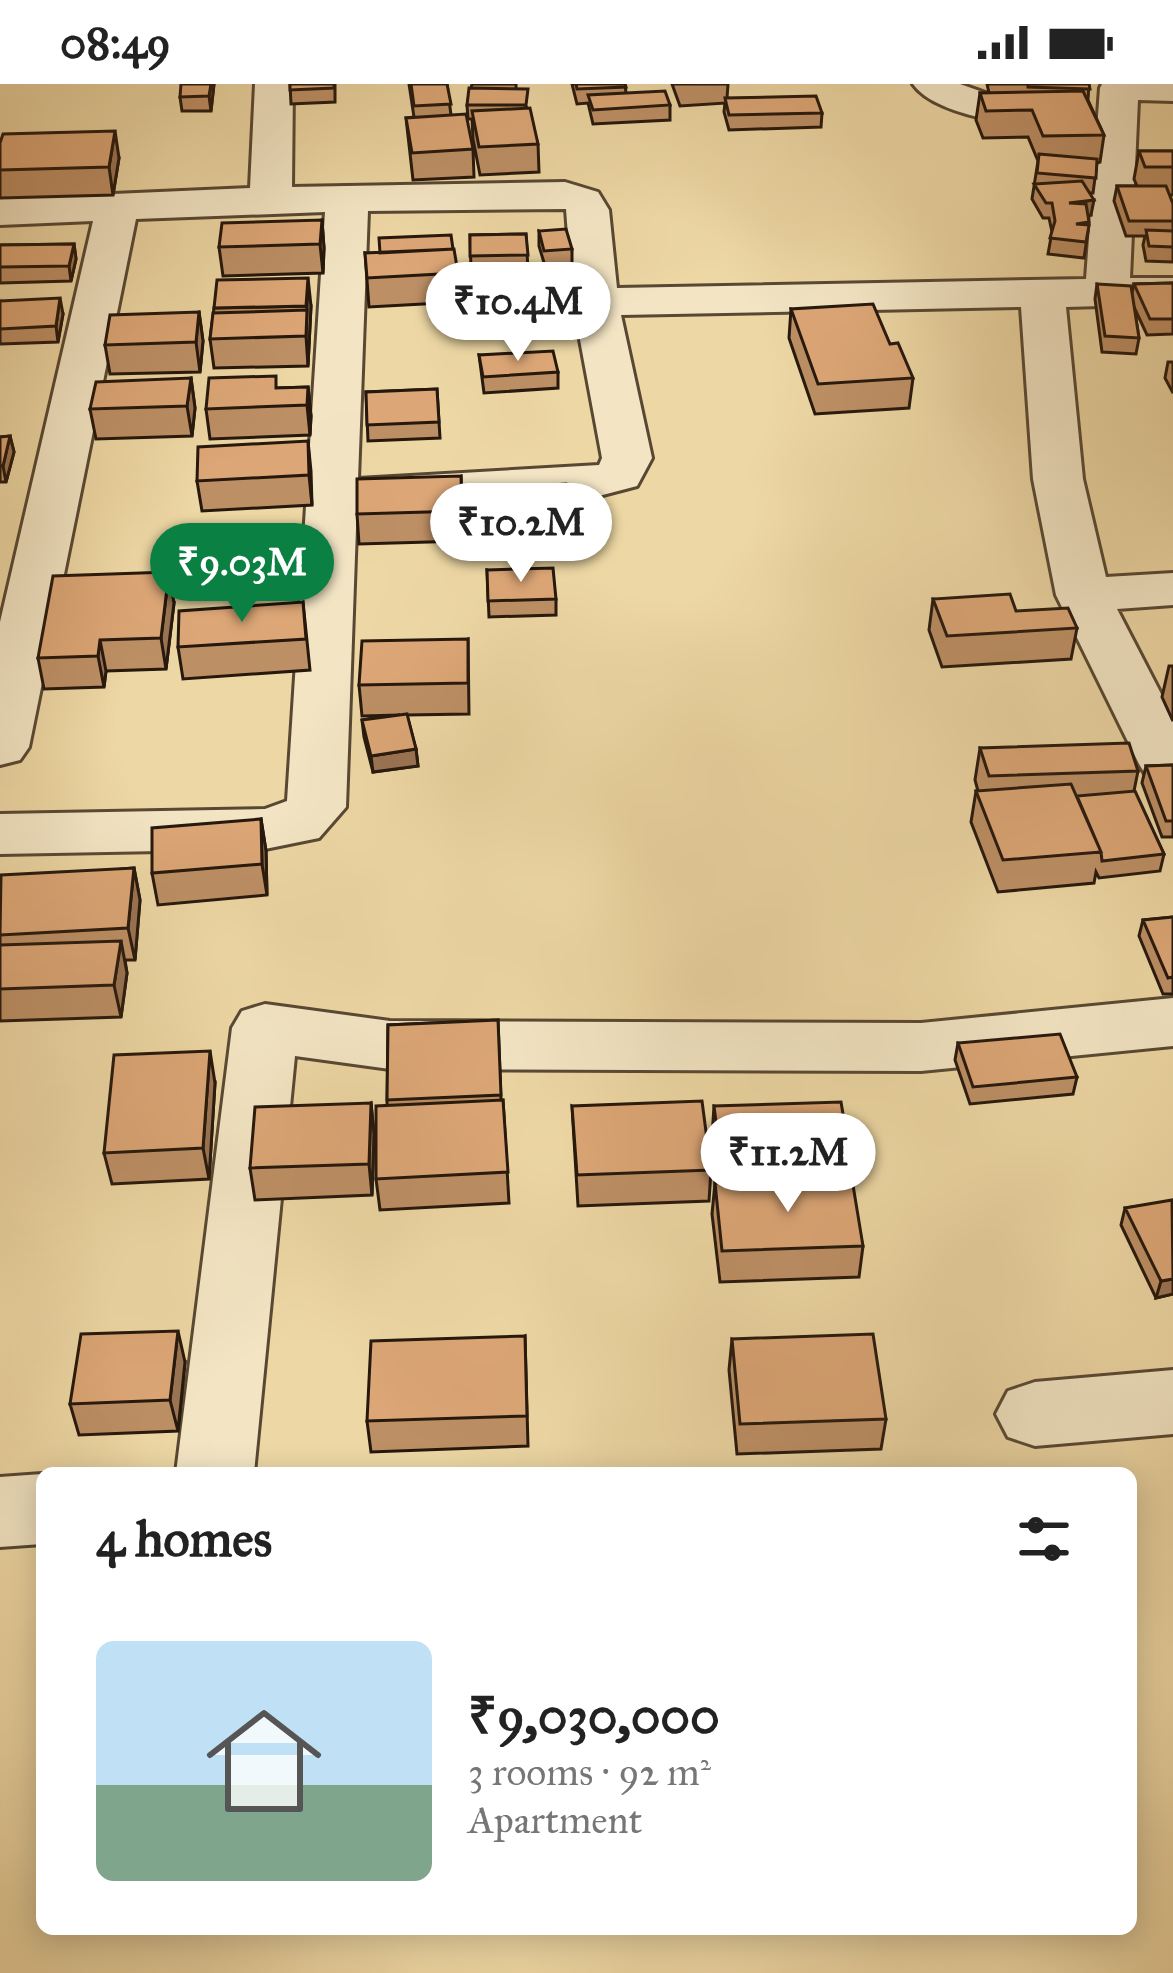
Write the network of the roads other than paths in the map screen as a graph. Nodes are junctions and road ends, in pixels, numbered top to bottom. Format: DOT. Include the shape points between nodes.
graph roads {
  1 [pos="274,84"];
  2 [pos="932,84"];
  3 [pos="1173,89"];
  4 [pos="1117,115"];
  5 [pos="271,200"];
  6 [pos="346,200"];
  7 [pos="117,207"];
  8 [pos="0,212"];
  9 [pos="1173,291"];
  10 [pos="1107,293"];
  11 [pos="1042,294"];
  12 [pos="596,302"];
  13 [pos="334,492"];
  14 [pos="1173,589"];
  15 [pos="1083,595"];
  16 [pos="0,747"];
  17 [pos="1171,764"];
  18 [pos="1103,768"];
  19 [pos="0,834"];
  20 [pos="1173,1022"];
  21 [pos="1173,1402"];
  22 [pos="1035,1414"];
  23 [pos="216,1467"];
  24 [pos="36,1509"];
  25 [pos="0,1512"];
  1 -- 5 [label="street"];
  2 -- 4 [label="street" via="1015,112"];
  3 -- 4 [label="street" via="1121,86"];
  4 -- 10 [label="street"];
  5 -- 6 [label="street"];
  5 -- 7 [label="street"];
  6 -- 12 [label="street" via="583,201"];
  6 -- 13 [label="street"];
  7 -- 8 [label="street"];
  7 -- 16 [label="street"];
  9 -- 10 [label="street"];
  10 -- 11 [label="street"];
  11 -- 12 [label="street"];
  11 -- 15 [label="street" via="1058,479"];
  12 -- 13 [label="street" via="627,458 619,475"];
  13 -- 19 [label="street" via="316,807 298,824 265,830"];
  14 -- 15 [label="street"];
  15 -- 17 [label="street"];
  17 -- 18 [label="street"];
  20 -- 23 [label="street" via="921,1047 390,1045 266,1028"];
  21 -- 22 [label="street"];
  24 -- 25 [label="street"];
}
